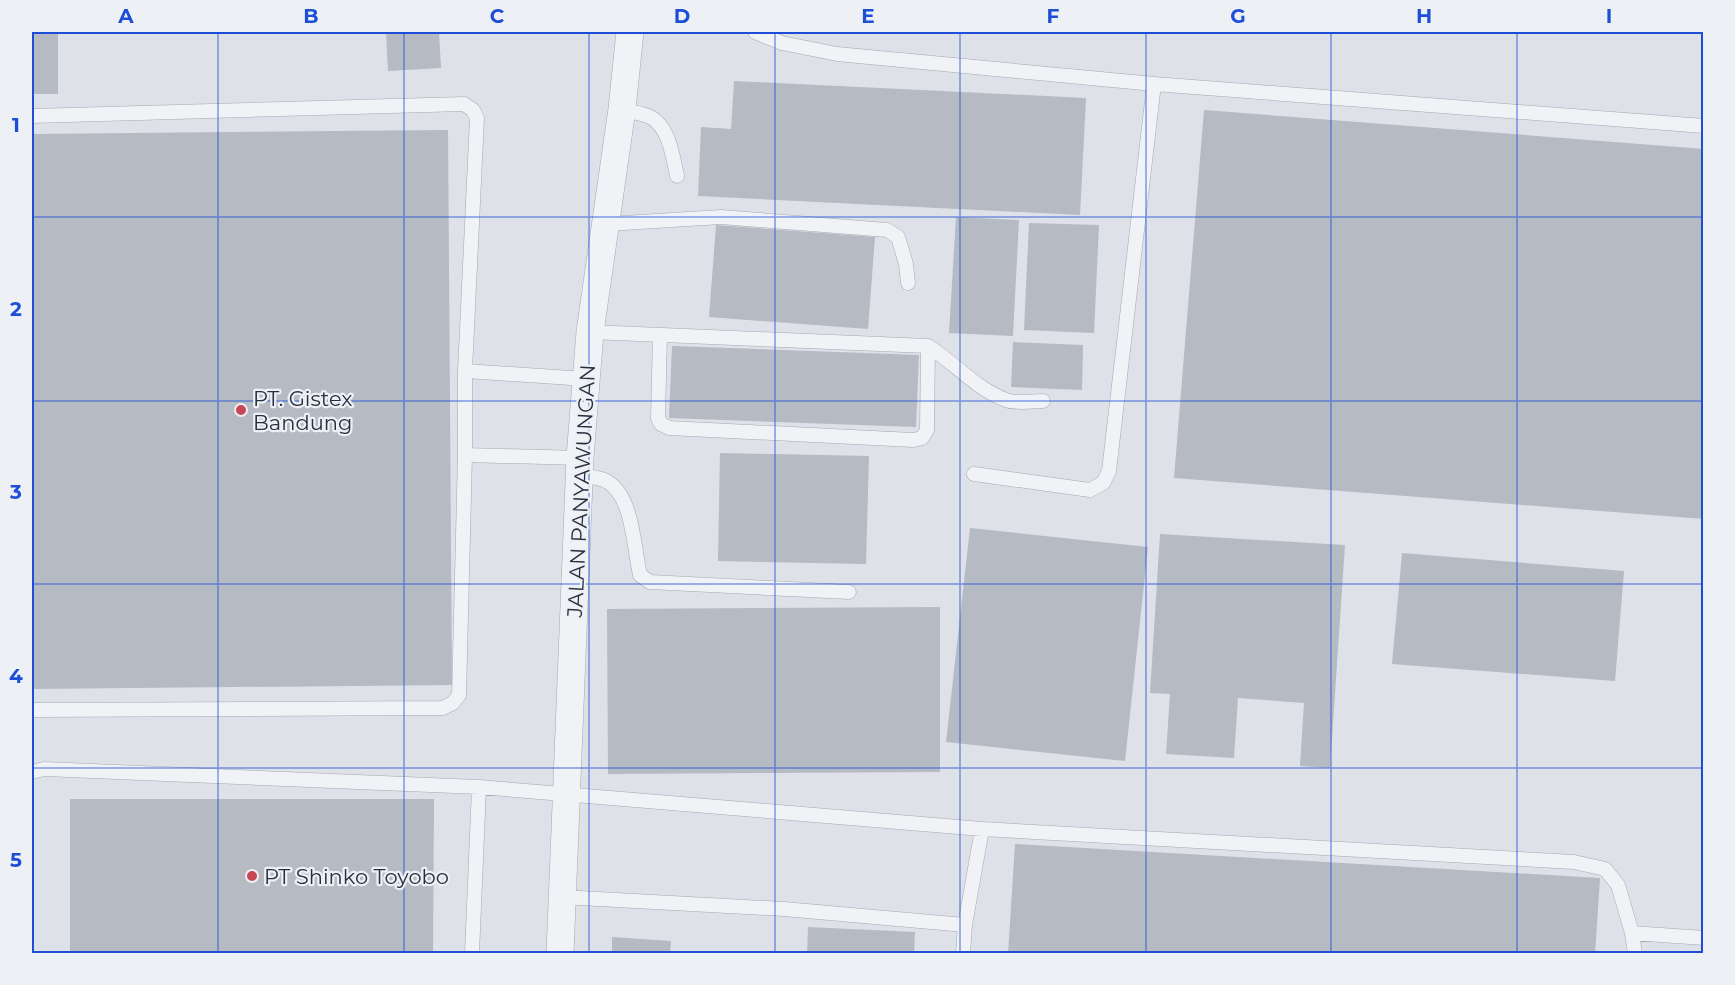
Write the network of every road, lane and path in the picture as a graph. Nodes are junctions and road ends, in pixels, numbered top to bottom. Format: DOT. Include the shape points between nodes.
graph roads {
  1 [pos="630,32"];
  2 [pos="755,32"];
  3 [pos="1154,84"];
  4 [pos="622,109"];
  5 [pos="32,116"];
  6 [pos="1704,126"];
  7 [pos="677,176"];
  8 [pos="606,224"];
  9 [pos="908,283"];
  10 [pos="590,332"];
  11 [pos="660,335"];
  12 [pos="928,346"];
  13 [pos="465,370"];
  14 [pos="586,379"];
  15 [pos="1043,401"];
  16 [pos="465,455"];
  17 [pos="580,467"];
  18 [pos="974,474"];
  19 [pos="849,592"];
  20 [pos="32,710"];
  21 [pos="32,772"];
  22 [pos="479,787"];
  23 [pos="567,796"];
  24 [pos="982,829"];
  25 [pos="561,897"];
  26 [pos="965,925"];
  27 [pos="1632,933"];
  28 [pos="1704,938"];
  29 [pos="472,954"];
  30 [pos="560,954"];
  31 [pos="963,954"];
  32 [pos="1635,954"];
  1 -- 4 [label="street, JALAN PANYAWUNGAN"];
  2 -- 3 [label="lane" via="782,43 837,54"];
  3 -- 6 [label="lane"];
  3 -- 18 [label="lane" via="1109,471 1103,483 1090,490"];
  4 -- 7 [label="lane" via="651,117 662,130"];
  4 -- 8 [label="street, JALAN PANYAWUNGAN"];
  5 -- 13 [label="lane" via="464,104 477,118"];
  8 -- 9 [label="lane" via="721,217 887,230 898,237"];
  8 -- 10 [label="street, JALAN PANYAWUNGAN"];
  10 -- 11 [label="lane"];
  10 -- 14 [label="street, JALAN PANYAWUNGAN"];
  11 -- 12 [label="lane"];
  11 -- 12 [label="lane" via="658,418 669,428 913,440 922,438 927,430"];
  12 -- 15 [label="lane" via="946,357 963,375 1007,401"];
  13 -- 14 [label="lane"];
  13 -- 16 [label="lane"];
  14 -- 17 [label="street, JALAN PANYAWUNGAN"];
  16 -- 17 [label="lane"];
  16 -- 20 [label="lane" via="459,695 453,703 443,708"];
  17 -- 19 [label="lane" via="620,492 640,575 650,582"];
  17 -- 23 [label="street, JALAN PANYAWUNGAN"];
  21 -- 22 [label="lane" via="44,769"];
  22 -- 23 [label="lane"];
  22 -- 29 [label="lane"];
  23 -- 24 [label="lane"];
  23 -- 25 [label="street, JALAN PANYAWUNGAN"];
  24 -- 26 [label="lane"];
  24 -- 27 [label="lane" via="1574,862 1605,869 1618,885"];
  25 -- 26 [label="lane" via="784,909"];
  25 -- 30 [label="street, JALAN PANYAWUNGAN"];
  26 -- 31 [label="lane"];
  27 -- 28 [label="lane"];
  27 -- 32 [label="lane"];
}
